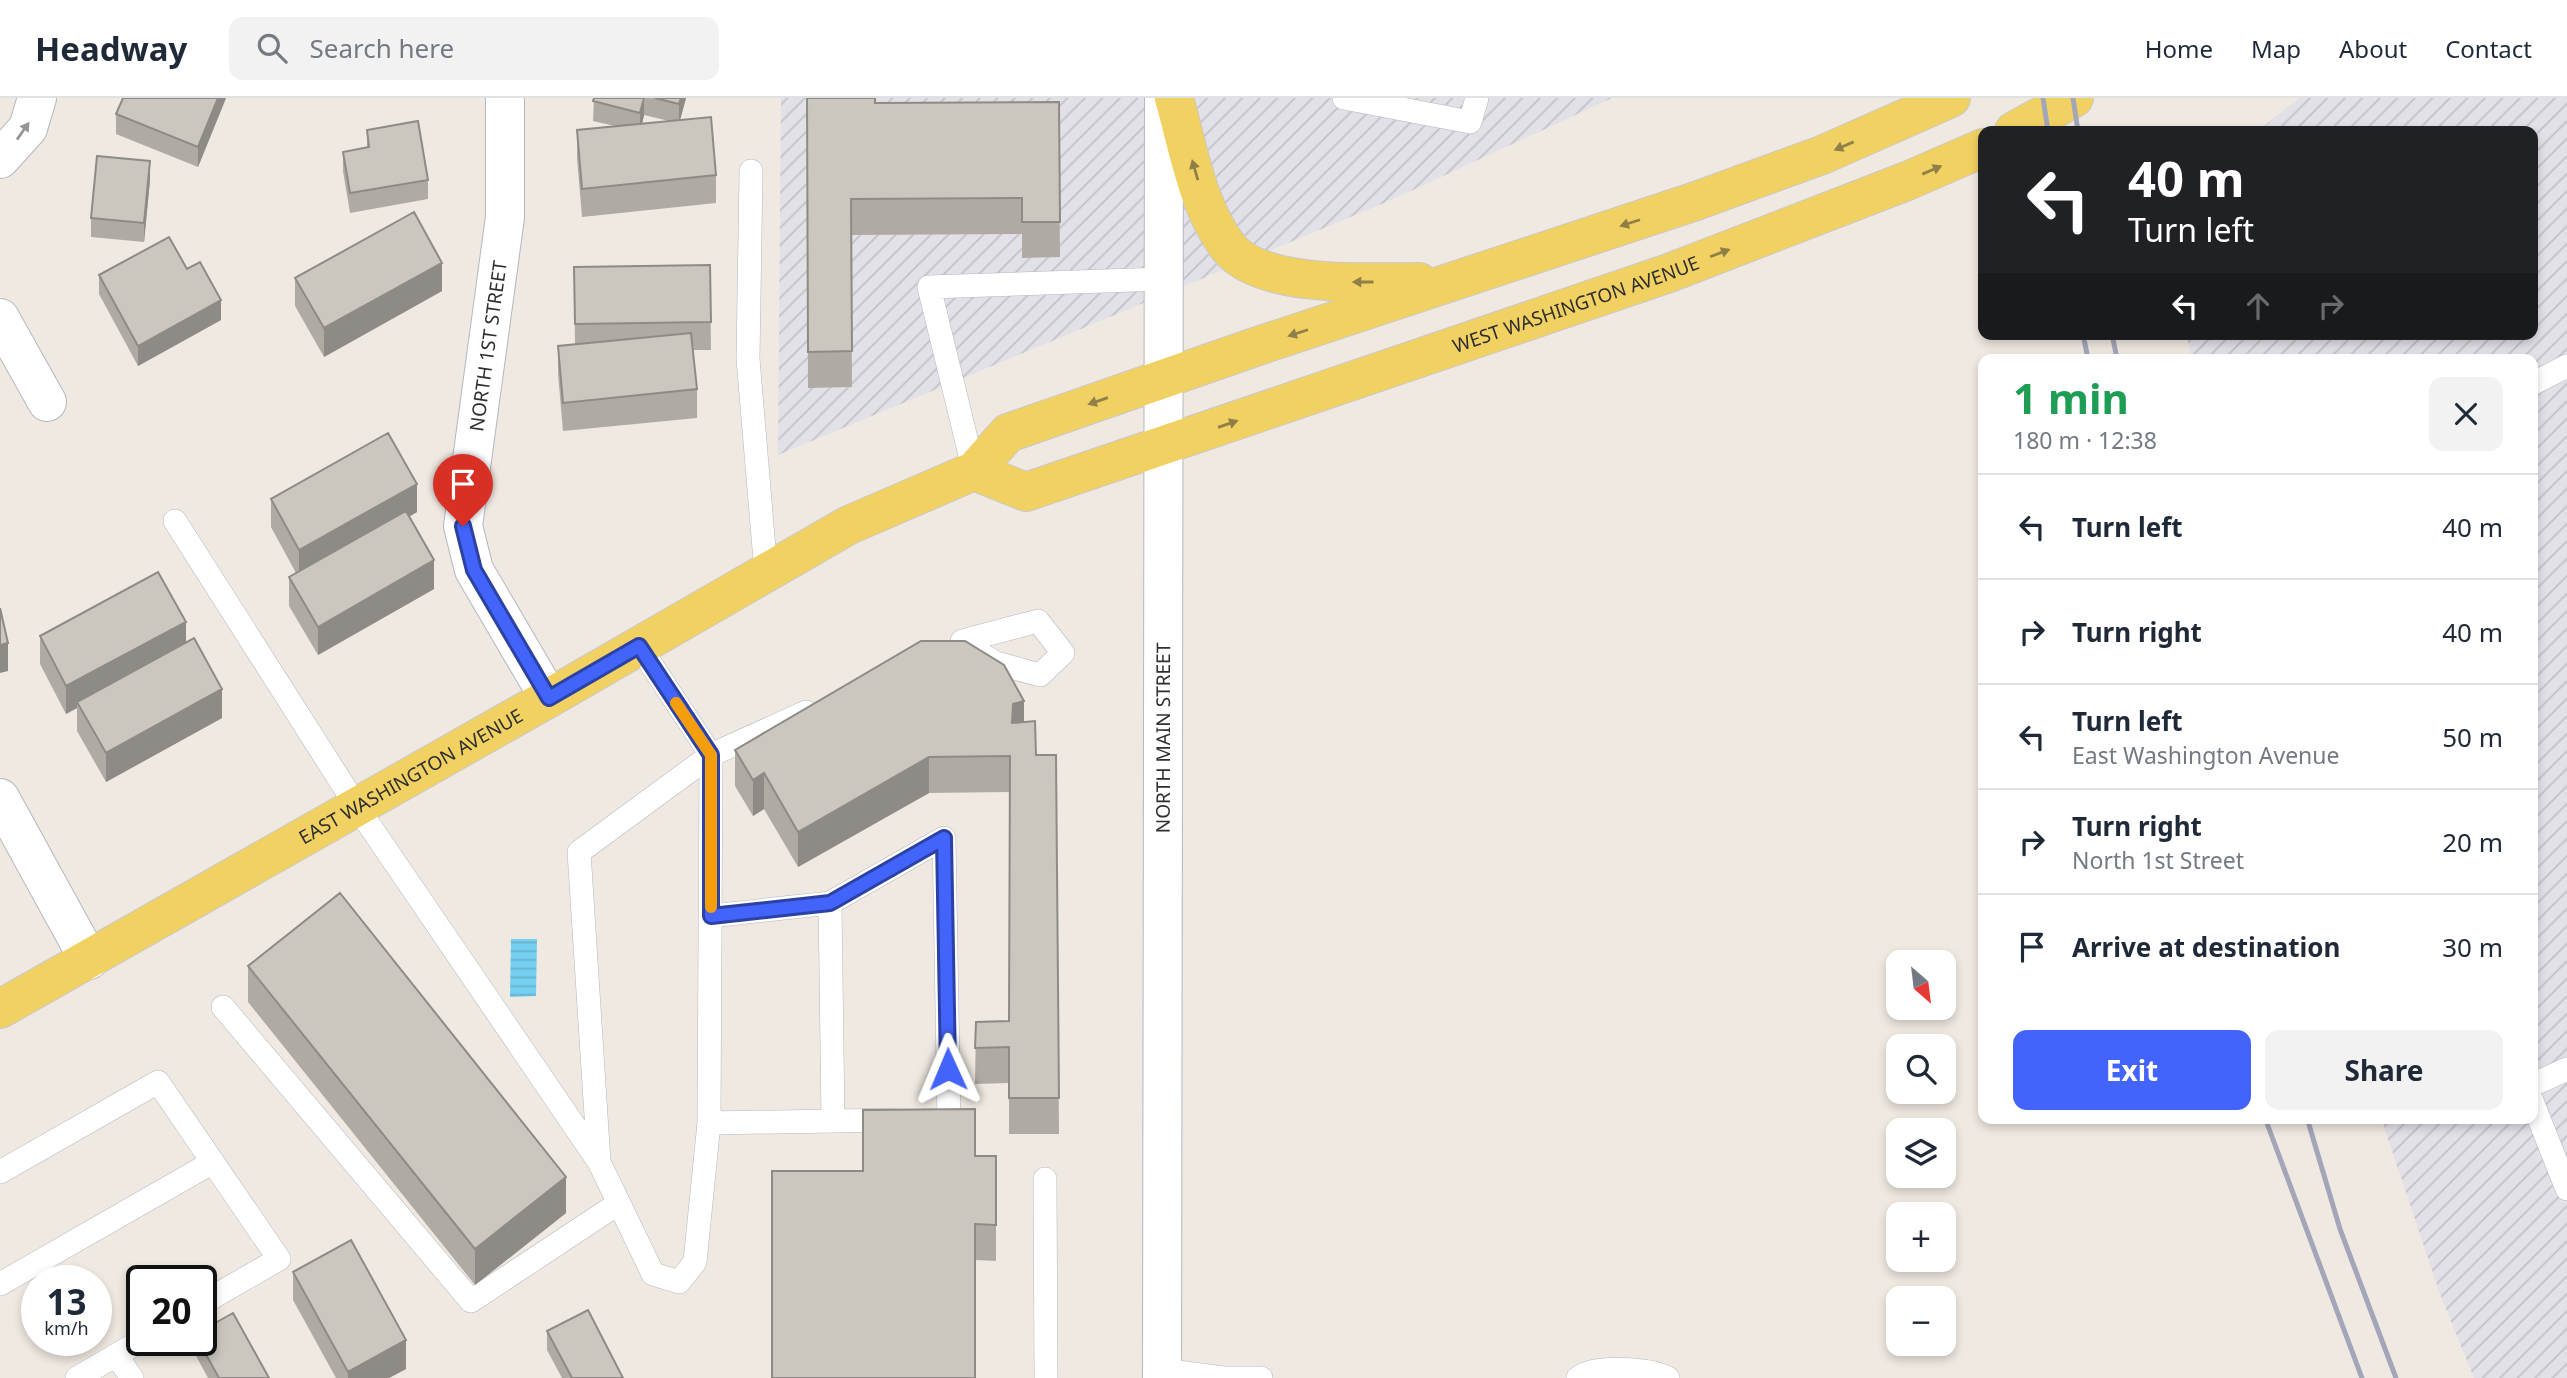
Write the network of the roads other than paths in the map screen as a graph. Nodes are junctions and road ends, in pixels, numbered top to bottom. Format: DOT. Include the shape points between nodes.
graph roads {
  1 [pos="37,98"];
  2 [pos="505,98"];
  3 [pos="1164,98"];
  4 [pos="1174,98"];
  5 [pos="1345,98"];
  6 [pos="1477,98"];
  7 [pos="1951,98"];
  8 [pos="2074,98"];
  9 [pos="2023,126"];
  10 [pos="1978,150"];
  11 [pos="0,159"];
  12 [pos="751,171"];
  13 [pos="1163,279"];
  14 [pos="1456,281"];
  15 [pos="0,318"];
  16 [pos="2567,366"];
  17 [pos="1163,379"];
  18 [pos="2538,381"];
  19 [pos="47,402"];
  20 [pos="1163,446"];
  21 [pos="974,471"];
  22 [pos="175,521"];
  23 [pos="766,572"];
  24 [pos="962,641"];
  25 [pos="639,646"];
  26 [pos="937,653"];
  27 [pos="549,698"];
  28 [pos="824,704"];
  29 [pos="711,755"];
  30 [pos="0,798"];
  31 [pos="357,807"];
  32 [pos="830,903"];
  33 [pos="711,916"];
  34 [pos="89,960"];
  35 [pos="223,1007"];
  36 [pos="0,1009"];
  37 [pos="2567,1069"];
  38 [pos="2538,1082"];
  39 [pos="2538,1116"];
  40 [pos="833,1119"];
  41 [pos="709,1123"];
  42 [pos="213,1162"];
  43 [pos="599,1162"];
  44 [pos="0,1172"];
  45 [pos="1045,1179"];
  46 [pos="2567,1189"];
  47 [pos="619,1203"];
  48 [pos="0,1284"];
  49 [pos="217,1295"];
  50 [pos="126,1349"];
  51 [pos="116,1355"];
  52 [pos="1162,1374"];
  53 [pos="77,1378"];
  54 [pos="132,1378"];
  55 [pos="1046,1378"];
  56 [pos="1261,1378"];
  57 [pos="1578,1378"];
  58 [pos="1668,1378"];
  11 -- 1 [label="main road, one-way" via="28,128"];
  2 -- 27 [label="main road, NORTH 1ST STREET" via="505,217 463,526 474,570"];
  3 -- 13 [label="main road, NORTH MAIN STREET"];
  14 -- 4 [label="main road, one-way" via="1340,282 1284,276 1242,260 1213,222"];
  5 -- 6 [label="lane" via="1470,122"];
  7 -- 14 [label="main road, one-way" via="1797,164"];
  8 -- 9 [label="main road"];
  20 -- 10 [label="main road, WEST WASHINGTON AVENUE, one-way" via="1669,273"];
  12 -- 23 [label="lane" via="748,359"];
  13 -- 17 [label="main road, NORTH MAIN STREET"];
  13 -- 21 [label="lane" via="929,287"];
  14 -- 17 [label="main road, one-way"];
  15 -- 19 [label="main road"];
  16 -- 18 [label="lane"];
  17 -- 20 [label="main road, NORTH MAIN STREET"];
  17 -- 21 [label="main road, EAST WASHINGTON AVENUE, one-way" via="1008,433"];
  20 -- 21 [label="main road" via="1026,492"];
  20 -- 52 [label="main road, NORTH MAIN STREET"];
  21 -- 23 [label="main road, EAST WASHINGTON AVENUE" via="849,525"];
  22 -- 31 [label="lane"];
  23 -- 25 [label="main road, EAST WASHINGTON AVENUE"];
  24 -- 26 [label="lane"];
  25 -- 27 [label="main road, EAST WASHINGTON AVENUE"];
  25 -- 29 [label="lane"];
  27 -- 31 [label="main road, EAST WASHINGTON AVENUE"];
  28 -- 29 [label="lane"];
  29 -- 33 [label="lane"];
  29 -- 43 [label="lane" via="579,852"];
  30 -- 34 [label="main road"];
  31 -- 34 [label="main road, EAST WASHINGTON AVENUE"];
  31 -- 43 [label="lane"];
  32 -- 33 [label="lane"];
  32 -- 40 [label="lane"];
  32 -- 40 [label="lane" via="944,838 949,1120"];
  33 -- 41 [label="lane"];
  34 -- 36 [label="main road, EAST WASHINGTON AVENUE"];
  35 -- 47 [label="lane" via="471,1301"];
  37 -- 38 [label="lane"];
  39 -- 46 [label="lane"];
  40 -- 41 [label="lane"];
  41 -- 47 [label="lane" via="695,1262 679,1282 653,1274"];
  42 -- 44 [label="lane" via="158,1082"];
  42 -- 48 [label="lane"];
  42 -- 49 [label="lane" via="279,1259"];
  43 -- 47 [label="lane"];
  45 -- 55 [label="lane"];
  50 -- 51 [label="lane"];
  51 -- 53 [label="lane"];
  51 -- 54 [label="lane"];
  52 -- 56 [label="lane"];
  57 -- 58 [label="lane" via="1616,1369"];
}
